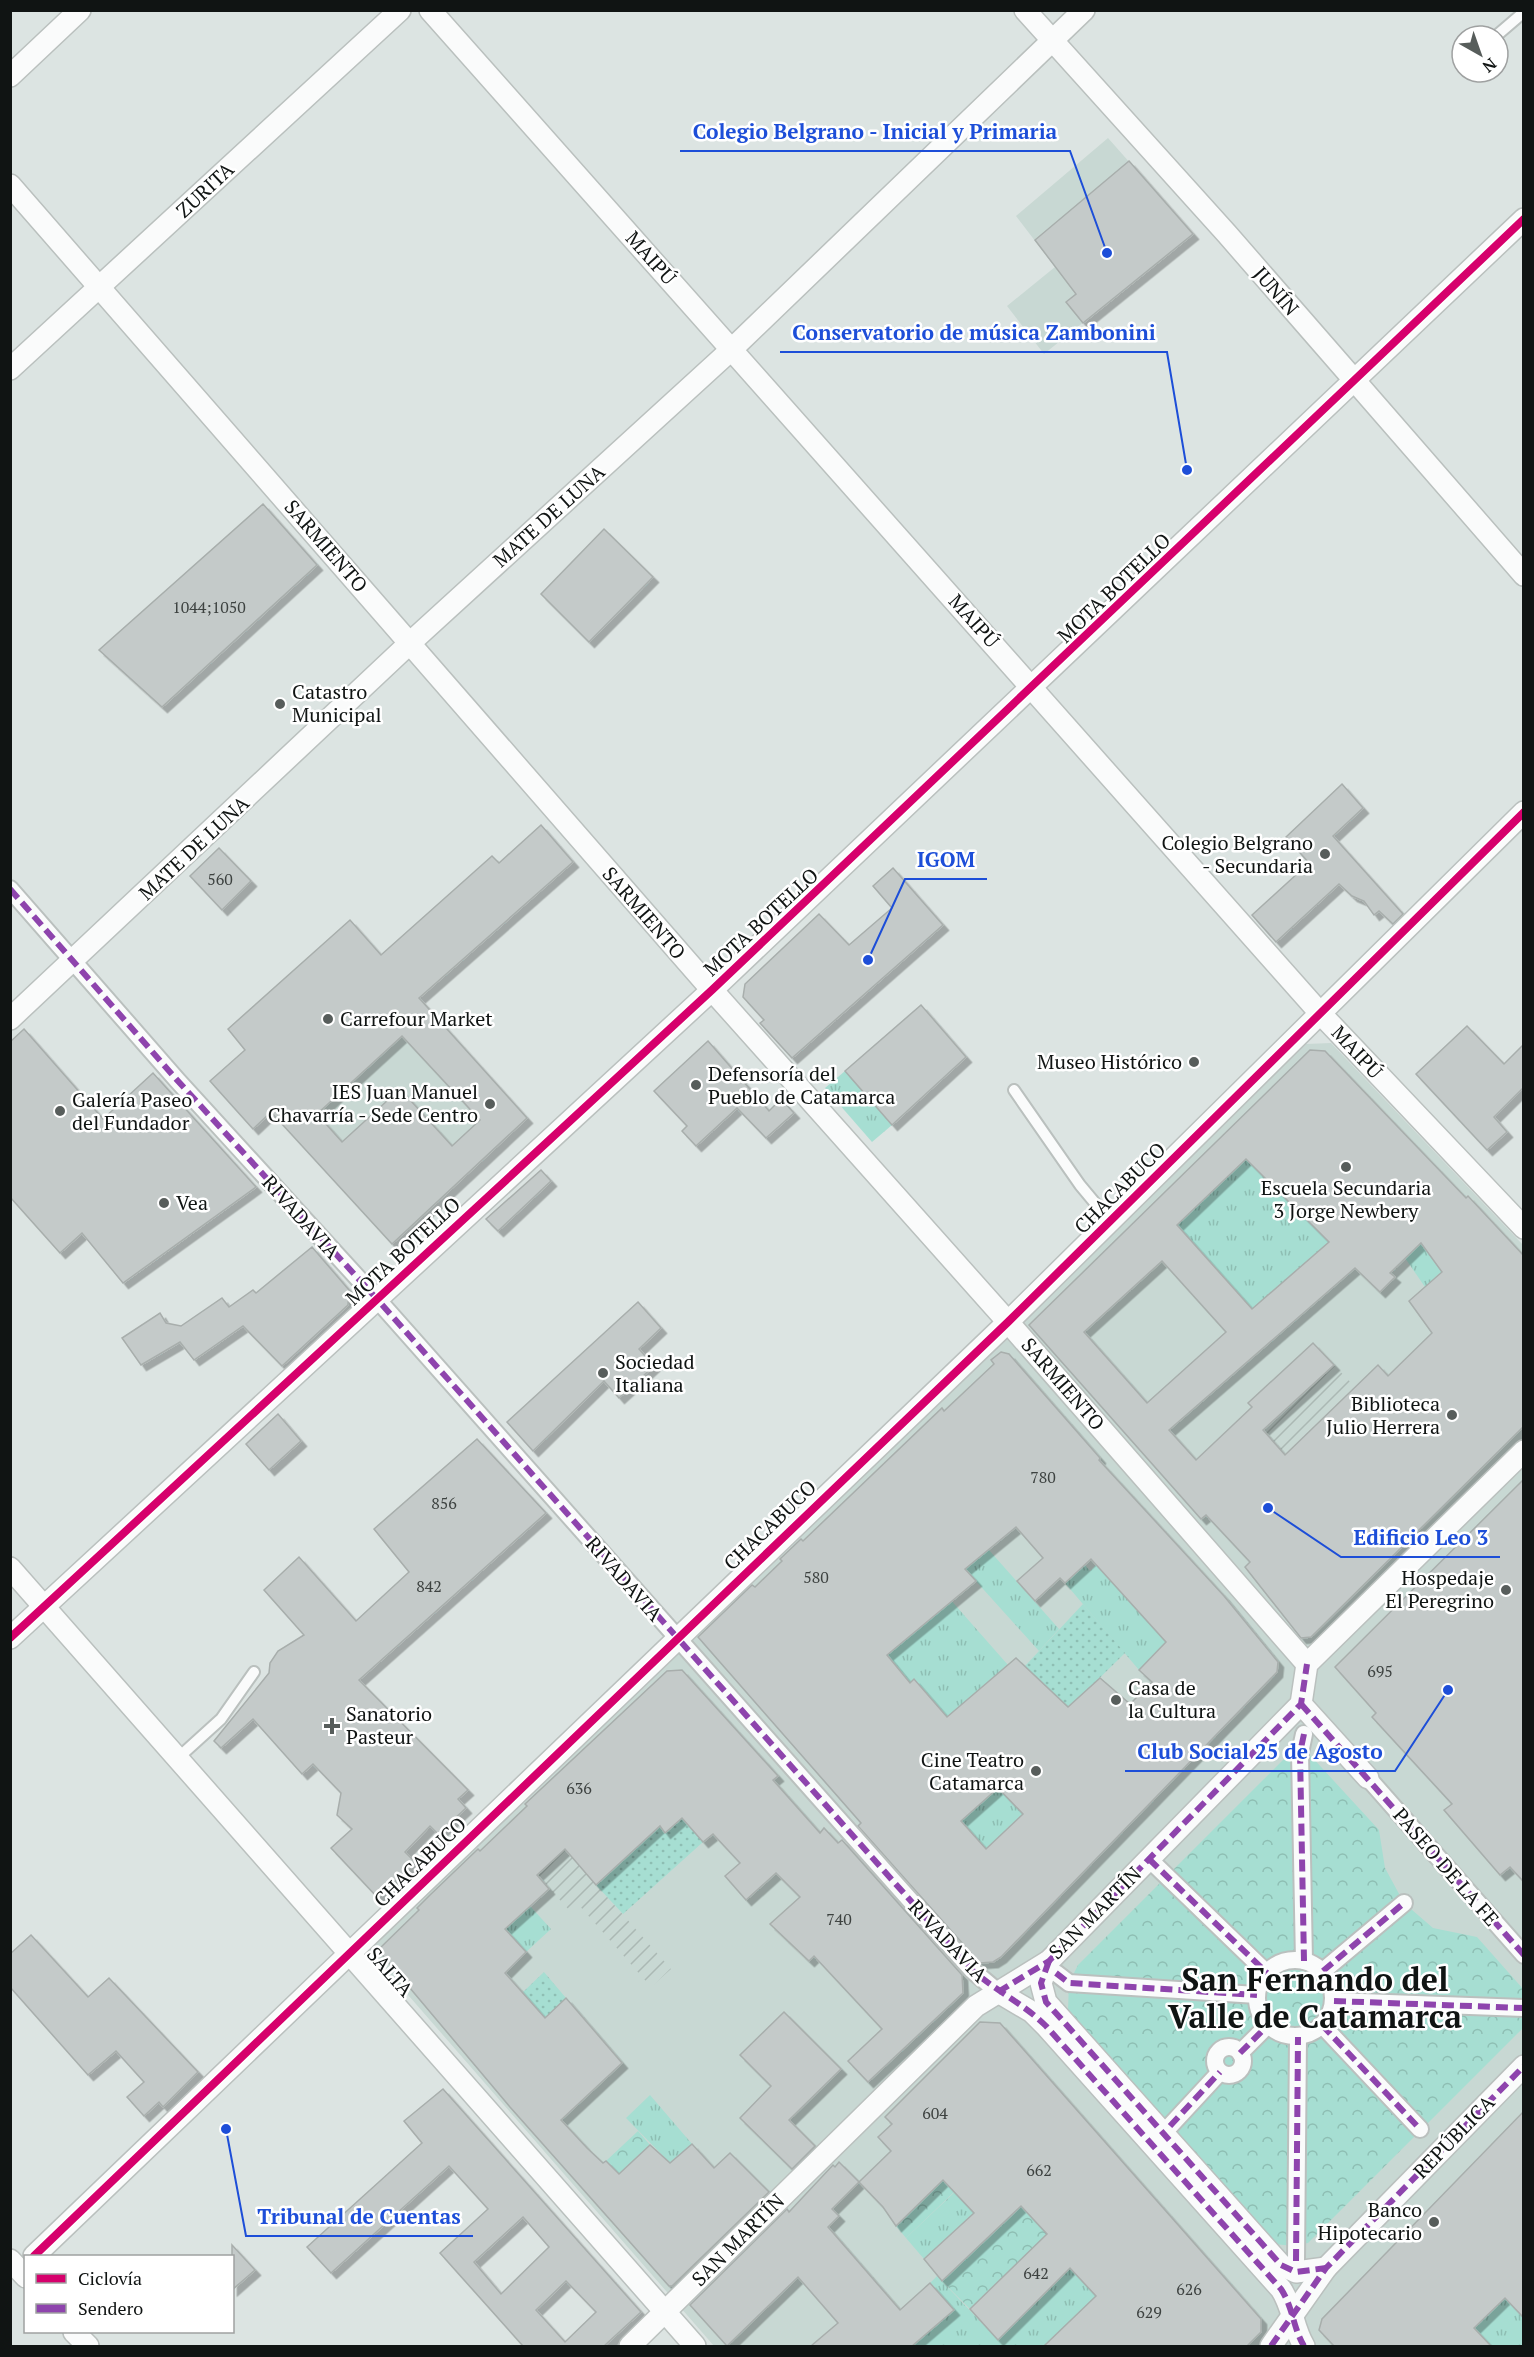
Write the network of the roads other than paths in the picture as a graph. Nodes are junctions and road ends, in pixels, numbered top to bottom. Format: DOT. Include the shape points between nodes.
graph roads {
  1 [pos="80,10"];
  2 [pos="400,10"];
  3 [pos="430,10"];
  4 [pos="1025,10"];
  5 [pos="1084,10"];
  6 [pos="1524,12"];
  7 [pos="1510,24"];
  8 [pos="1052,42"];
  9 [pos="10,76"];
  10 [pos="10,185"];
  11 [pos="1524,219"];
  12 [pos="99,289"];
  13 [pos="732,349"];
  14 [pos="10,369"];
  15 [pos="1354,382"];
  16 [pos="1524,575"];
  17 [pos="411,642"];
  18 [pos="1033,688"];
  19 [pos="1524,812"];
  20 [pos="10,889"];
  21 [pos="73,962"];
  22 [pos="712,990"];
  23 [pos="1320,1013"];
  24 [pos="10,1019"];
  25 [pos="1014,1090"];
  26 [pos="1110,1221"];
  27 [pos="1524,1228"];
  28 [pos="376,1298"];
  29 [pos="1008,1322"];
  30 [pos="1524,1451"];
  31 [pos="10,1568"];
  32 [pos="45,1606"];
  33 [pos="10,1638"];
  34 [pos="676,1638"];
  35 [pos="1306,1664"];
  36 [pos="254,1672"];
  37 [pos="1301,1704"];
  38 [pos="1304,1734"];
  39 [pos="178,1758"];
  40 [pos="1368,1778"];
  41 [pos="1149,1859"];
  42 [pos="1404,1903"];
  43 [pos="350,1952"];
  44 [pos="1524,1955"];
  45 [pos="1304,1961"];
  46 [pos="1052,1967"];
  47 [pos="1323,1971"];
  48 [pos="1267,1972"];
  49 [pos="998,1992"];
  50 [pos="1257,1995"];
  51 [pos="1334,2001"];
  52 [pos="1524,2008"];
  53 [pos="1268,2025"];
  54 [pos="1322,2025"];
  55 [pos="1298,2037"];
  56 [pos="1524,2066"];
  57 [pos="1170,2126"];
  58 [pos="1420,2129"];
  59 [pos="35,2255"];
  60 [pos="1296,2261"];
  61 [pos="1326,2268"];
  62 [pos="665,2313"];
  63 [pos="1294,2314"];
  64 [pos="76,2333"];
  65 [pos="88,2346"];
  66 [pos="630,2346"];
  67 [pos="695,2346"];
  68 [pos="1271,2346"];
  69 [pos="1304,2346"];
  1 -- 9 [label="street"];
  2 -- 12 [label="street, ZURITA"];
  3 -- 13 [label="street, MAIPÚ"];
  4 -- 8 [label="street, JUNÍN"];
  5 -- 8 [label="street, MATE DE LUNA"];
  6 -- 7 [label="lane"];
  8 -- 13 [label="street, MATE DE LUNA"];
  8 -- 15 [label="street, JUNÍN" via="1227,234"];
  10 -- 12 [label="street, SARMIENTO"];
  11 -- 15 [label="street, MOTA BOTELLO"];
  12 -- 14 [label="street, ZURITA"];
  12 -- 17 [label="street, SARMIENTO"];
  13 -- 17 [label="street, MATE DE LUNA"];
  13 -- 18 [label="street, MAIPÚ"];
  15 -- 16 [label="street, JUNÍN"];
  15 -- 18 [label="street, MOTA BOTELLO"];
  17 -- 21 [label="street, MATE DE LUNA"];
  17 -- 22 [label="street, SARMIENTO"];
  18 -- 22 [label="street, MOTA BOTELLO"];
  18 -- 23 [label="street, MAIPÚ"];
  19 -- 23 [label="street, CHACABUCO"];
  20 -- 21 [label="street, RIVADAVIA"];
  21 -- 24 [label="street, MATE DE LUNA"];
  21 -- 28 [label="street, RIVADAVIA"];
  22 -- 28 [label="street, MOTA BOTELLO"];
  22 -- 29 [label="street, SARMIENTO"];
  23 -- 26 [label="street, CHACABUCO"];
  23 -- 27 [label="street, MAIPÚ"];
  25 -- 26 [label="lane"];
  26 -- 29 [label="street, CHACABUCO"];
  28 -- 32 [label="street, MOTA BOTELLO"];
  28 -- 34 [label="street, RIVADAVIA"];
  29 -- 34 [label="street, CHACABUCO"];
  29 -- 35 [label="street, SARMIENTO"];
  30 -- 35 [label="street"];
  31 -- 32 [label="street, SALTA"];
  32 -- 33 [label="street, MOTA BOTELLO"];
  32 -- 39 [label="street, SALTA"];
  34 -- 43 [label="street, CHACABUCO"];
  34 -- 49 [label="street, RIVADAVIA" via="972,1970"];
  35 -- 37 [label="street"];
  36 -- 39 [label="lane" via="220,1719"];
  37 -- 40 [label="street"];
  37 -- 41 [label="street, SAN MARTÍN"];
  38 -- 45 [label="street" via="1300,1753"];
  39 -- 43 [label="street, SALTA"];
  40 -- 44 [label="street, PASEO DE LA FE"];
  41 -- 46 [label="street, SAN MARTÍN"];
  41 -- 48 [label="street"];
  42 -- 47 [label="street"];
  43 -- 59 [label="street, CHACABUCO"];
  43 -- 62 [label="street, SALTA"];
  45 -- 47 [label="street"];
  45 -- 48 [label="street" via="1284,1962"];
  46 -- 49 [label="street, SAN MARTÍN"];
  46 -- 50 [label="street" via="1069,1983"];
  46 -- 61 [label="street" via="1041,1983 1046,2002 1281,2265 1296,2271"];
  47 -- 51 [label="street"];
  48 -- 50 [label="street"];
  49 -- 62 [label="street, SAN MARTÍN" via="976,2006"];
  49 -- 63 [label="street, RIVADAVIA" via="1032,2012 1046,2026 1281,2289"];
  50 -- 53 [label="street"];
  51 -- 52 [label="street"];
  51 -- 54 [label="street"];
  53 -- 55 [label="street" via="1276,2032"];
  53 -- 57 [label="street" via="1240,2053 1233,2048 1219,2051 1215,2064 1220,2072"];
  54 -- 55 [label="street"];
  54 -- 58 [label="street"];
  55 -- 60 [label="street"];
  56 -- 61 [label="street, REPÚBLICA"];
  61 -- 63 [label="street, REPÚBLICA"];
  62 -- 66 [label="street, SAN MARTÍN"];
  62 -- 67 [label="street, SALTA"];
  63 -- 68 [label="street, REPÚBLICA"];
  63 -- 69 [label="street, RIVADAVIA"];
  64 -- 65 [label="street"];
}
